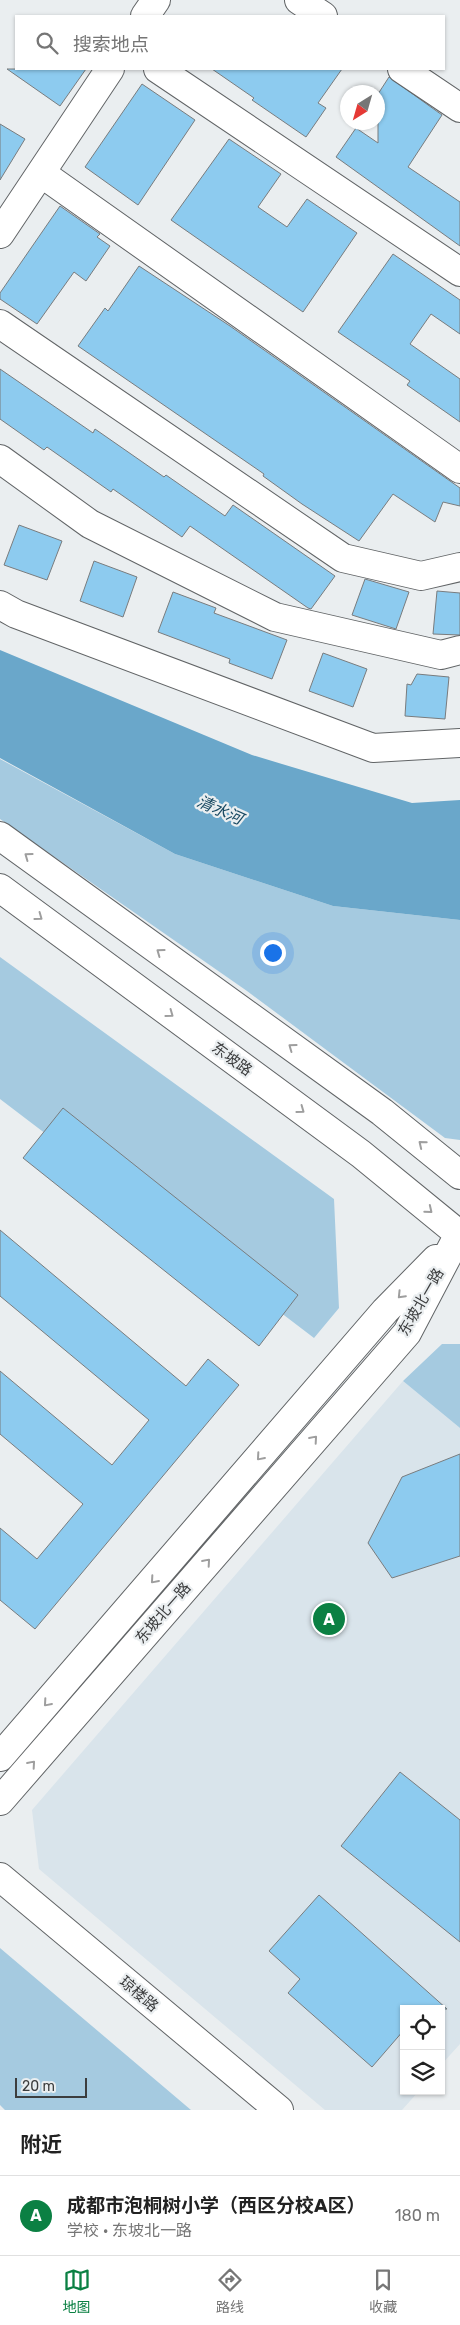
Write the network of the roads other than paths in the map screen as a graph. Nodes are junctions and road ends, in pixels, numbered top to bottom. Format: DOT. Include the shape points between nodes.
graph roads {
  1 [pos="156,0"];
  2 [pos="299,0"];
  3 [pos="146,15"];
  4 [pos="322,15"];
  5 [pos="109,70"];
  6 [pos="159,70"];
  7 [pos="403,70"];
  8 [pos="460,108"];
  9 [pos="40,173"];
  10 [pos="0,234"];
  11 [pos="460,272"];
  12 [pos="0,324"];
  13 [pos="0,459"];
  14 [pos="460,469"];
  15 [pos="460,567"];
  16 [pos="0,605"];
  17 [pos="460,650"];
  18 [pos="460,743"];
  19 [pos="0,836"];
  20 [pos="0,888"];
  21 [pos="460,1174"];
  22 [pos="460,1234"];
  23 [pos="0,1758"];
  24 [pos="0,1800"];
  25 [pos="0,1877"];
  26 [pos="279,2110"];
  1 -- 3 [label="street"];
  2 -- 4 [label="street"];
  5 -- 9 [label="street"];
  6 -- 11 [label="street"];
  7 -- 8 [label="street"];
  9 -- 10 [label="street"];
  9 -- 14 [label="street"];
  12 -- 15 [label="street" via="343,558 421,576"];
  13 -- 17 [label="street" via="90,524 276,617 441,655"];
  16 -- 18 [label="street" via="16,614 373,748"];
  21 -- 19 [label="street, one-way" via="382,1112"];
  20 -- 22 [label="street, 东坡路, one-way" via="361,1154"];
  22 -- 23 [label="street, 东坡北一路, one-way" via="386,1312"];
  24 -- 22 [label="street, 东坡北一路, one-way" via="407,1332"];
  25 -- 26 [label="street, 琼楼路"];
}
